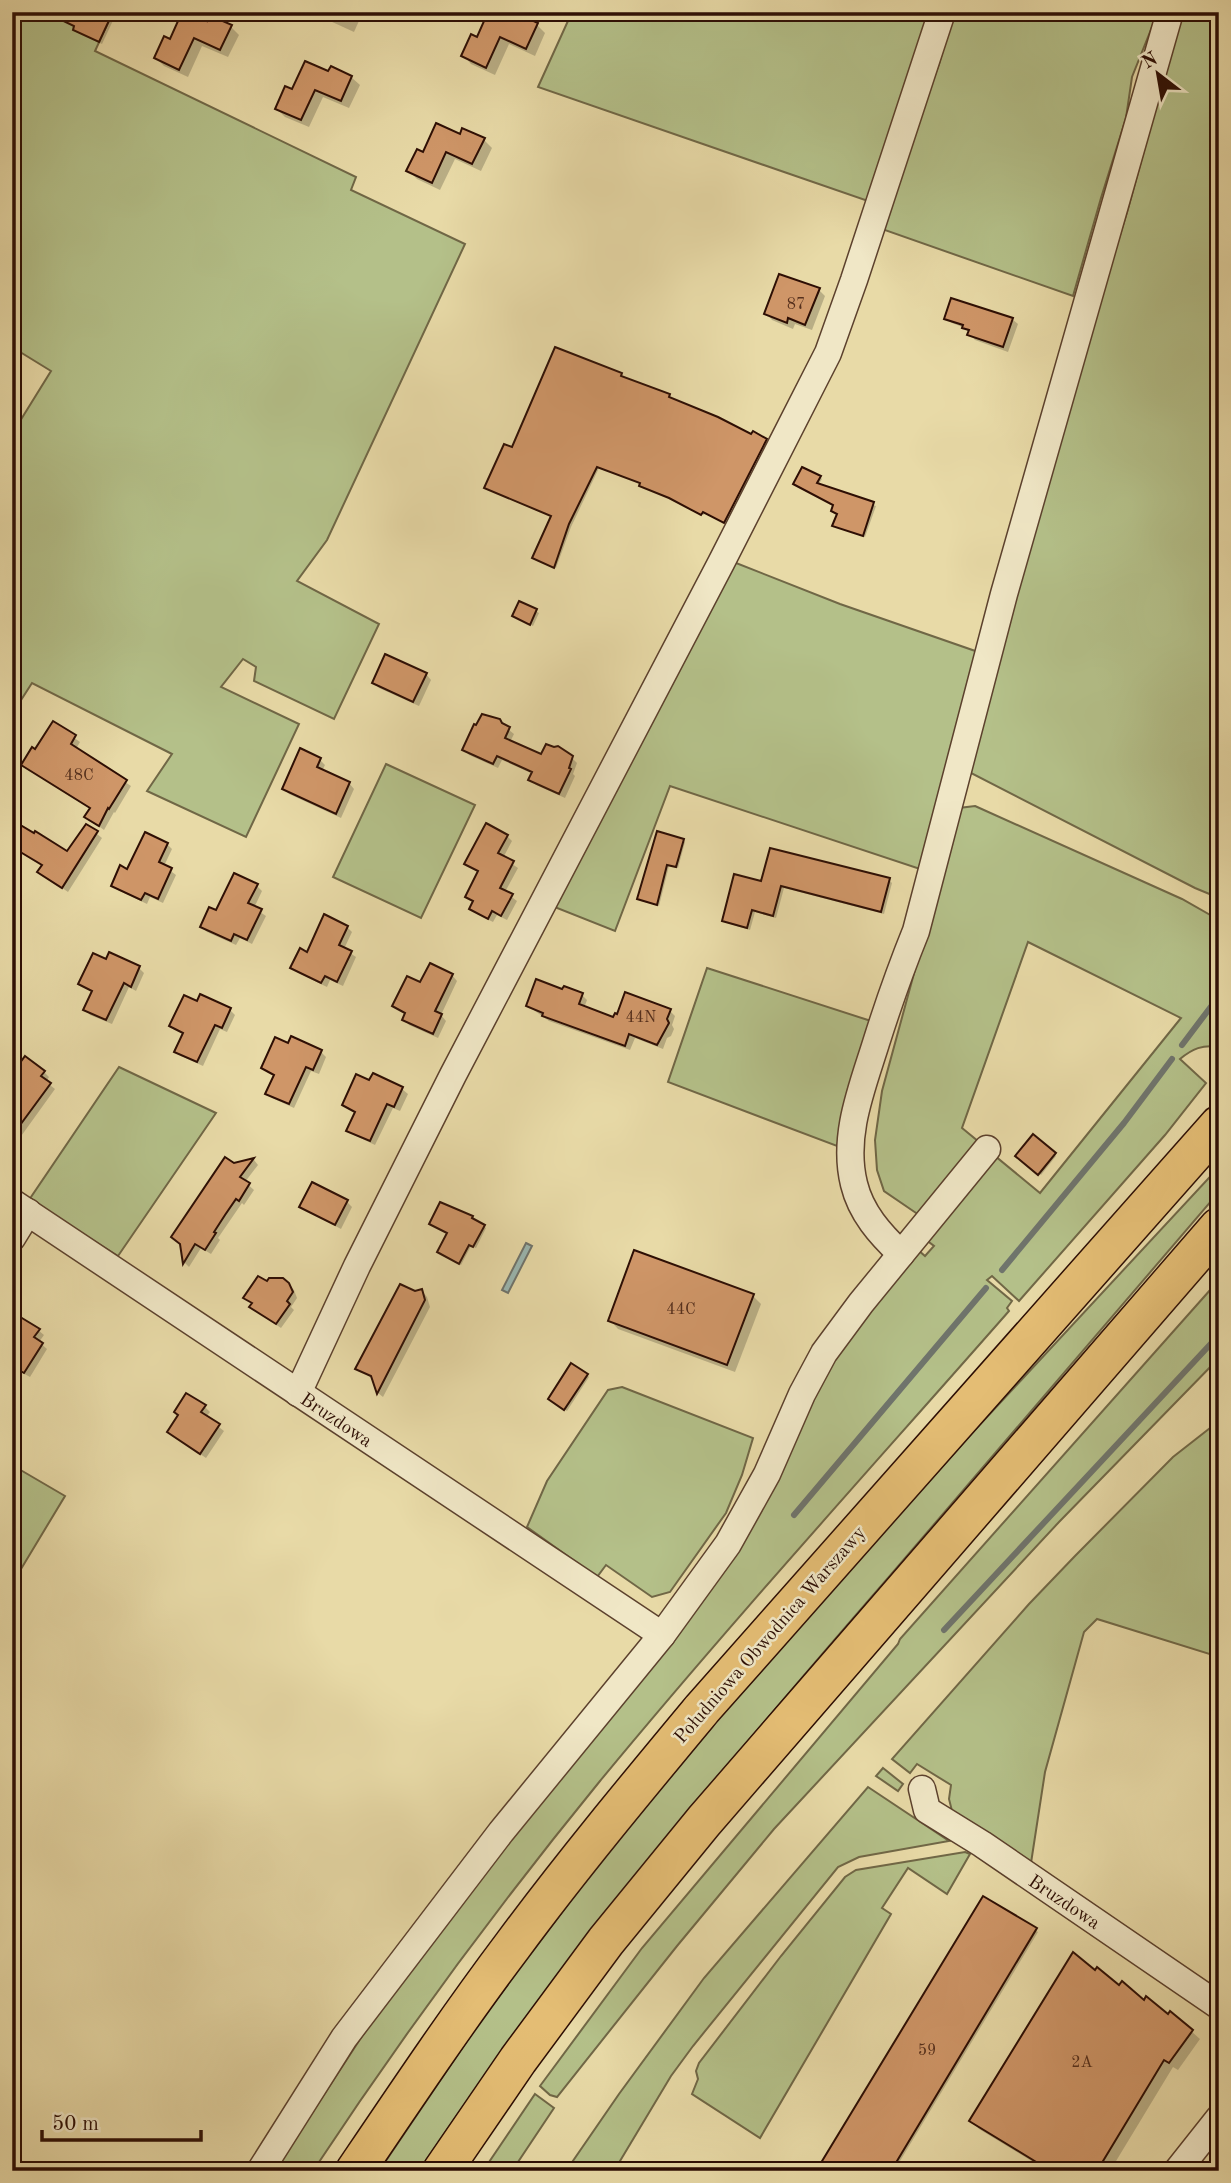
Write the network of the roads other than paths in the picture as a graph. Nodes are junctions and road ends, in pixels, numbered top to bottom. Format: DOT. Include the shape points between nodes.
graph roads {
  1 [pos="942,12"];
  2 [pos="1170,12"];
  3 [pos="1219,1125"];
  4 [pos="987,1149"];
  5 [pos="20,1207"];
  6 [pos="1219,1227"];
  7 [pos="12,1238"];
  8 [pos="901,1254"];
  9 [pos="298,1393"];
  10 [pos="662,1635"];
  11 [pos="922,1789"];
  12 [pos="1219,2006"];
  13 [pos="1219,2118"];
  14 [pos="260,2171"];
  15 [pos="355,2171"];
  16 [pos="442,2171"];
  17 [pos="1177,2171"];
  1 -- 9 [label="street" via="828,354 453,1074"];
  2 -- 8 [label="street" via="1004,594 916,931 899,972 851,1132 850,1164 861,1205 883,1238"];
  3 -- 15 [label="highway, Południowa Obwodnica Warszawy" via="636,1788 513,1945"];
  4 -- 8 [label="street"];
  5 -- 7 [label="street"];
  5 -- 9 [label="street, Bruzdowa"];
  6 -- 16 [label="highway" via="704,1821 606,1941"];
  8 -- 10 [label="street" via="824,1353 749,1509"];
  9 -- 10 [label="street, Bruzdowa"];
  10 -- 14 [label="street" via="501,1832 344,2038"];
  11 -- 12 [label="street, Bruzdowa" via="928,1810"];
  13 -- 17 [label="street"];
}
